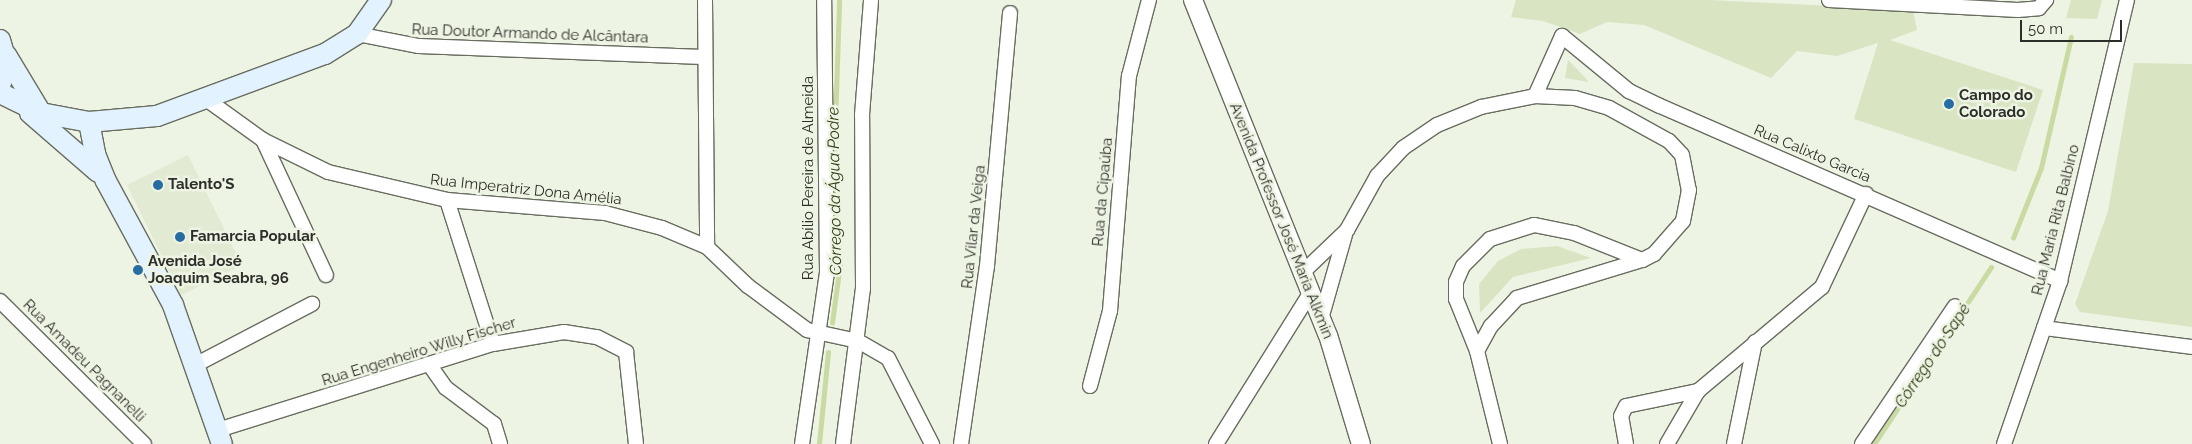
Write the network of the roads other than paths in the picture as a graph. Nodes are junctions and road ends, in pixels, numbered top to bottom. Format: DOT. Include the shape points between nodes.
graph roads {
  1 [pos="381,0"];
  2 [pos="705,0"];
  3 [pos="824,0"];
  4 [pos="871,0"];
  5 [pos="1149,0"];
  6 [pos="1193,0"];
  7 [pos="1829,0"];
  8 [pos="2127,0"];
  9 [pos="2043,4"];
  10 [pos="1010,13"];
  11 [pos="357,34"];
  12 [pos="3,47"];
  13 [pos="703,57"];
  14 [pos="0,85"];
  15 [pos="0,93"];
  16 [pos="1535,96"];
  17 [pos="206,99"];
  18 [pos="20,104"];
  19 [pos="41,113"];
  20 [pos="89,122"];
  21 [pos="263,140"];
  22 [pos="106,181"];
  23 [pos="1866,194"];
  24 [pos="446,200"];
  25 [pos="1346,230"];
  26 [pos="707,247"];
  27 [pos="1642,260"];
  28 [pos="1301,274"];
  29 [pos="326,275"];
  30 [pos="2060,281"];
  31 [pos="1309,295"];
  32 [pos="0,301"];
  33 [pos="312,304"];
  34 [pos="1954,306"];
  35 [pos="1321,319"];
  36 [pos="2044,328"];
  37 [pos="817,334"];
  38 [pos="858,341"];
  39 [pos="1755,342"];
  40 [pos="493,344"];
  41 [pos="2192,347"];
  42 [pos="1477,351"];
  43 [pos="197,364"];
  44 [pos="429,364"];
  45 [pos="1090,386"];
  46 [pos="1698,391"];
  47 [pos="220,437"];
  48 [pos="144,444"];
  49 [pos="500,444"];
  50 [pos="636,444"];
  51 [pos="802,444"];
  52 [pos="843,444"];
  53 [pos="932,444"];
  54 [pos="961,444"];
  55 [pos="1216,444"];
  56 [pos="1361,444"];
  57 [pos="1500,444"];
  58 [pos="1626,444"];
  59 [pos="1666,444"];
  60 [pos="1734,444"];
  61 [pos="1862,444"];
  62 [pos="2004,444"];
  1 -- 11 [label="main road"];
  2 -- 13 [label="street"];
  3 -- 37 [label="street, Rua Abílio Pereira de Almeida" via="828,238"];
  4 -- 38 [label="street" via="862,115 864,250"];
  5 -- 45 [label="street, Rua da Cipaúba" via="1129,76 1110,311"];
  6 -- 28 [label="street, Avenida Professor José Maria Alkmin"];
  7 -- 9 [label="street"];
  8 -- 30 [label="street, Rua Maria Rita Balbino"];
  10 -- 54 [label="street, Rua Vilar da Veiga" via="987,266"];
  11 -- 13 [label="street, Rua Doutor Armando de Alcântara" via="419,46"];
  11 -- 17 [label="main road" via="325,54"];
  12 -- 14 [label="main road"];
  12 -- 19 [label="main road"];
  13 -- 26 [label="street"];
  15 -- 18 [label="main road"];
  16 -- 23 [label="street, Rua Calixto Garcia" via="1562,36 1629,91"];
  16 -- 25 [label="street" via="1481,107 1419,136 1377,176"];
  16 -- 27 [label="street" via="1575,98 1609,108 1657,132 1682,155 1690,190 1683,221 1664,247"];
  17 -- 20 [label="main road" via="157,116"];
  17 -- 21 [label="street, Rua Imperatriz Dona Amélia"];
  18 -- 19 [label="main road"];
  18 -- 22 [label="main road" via="71,144"];
  19 -- 20 [label="main road"];
  20 -- 22 [label="main road" via="95,154"];
  21 -- 24 [label="street, Rua Imperatriz Dona Amélia" via="328,172"];
  21 -- 29 [label="street"];
  22 -- 43 [label="main road" via="155,265"];
  23 -- 30 [label="street, Rua Calixto Garcia"];
  23 -- 39 [label="street" via="1822,287"];
  24 -- 26 [label="street, Rua Imperatriz Dona Amélia" via="605,213 662,228"];
  24 -- 40 [label="street"];
  25 -- 28 [label="street"];
  25 -- 35 [label="street"];
  26 -- 37 [label="street, Rua Imperatriz Dona Amélia" via="778,310"];
  27 -- 42 [label="street" via="1517,298 1492,326"];
  27 -- 42 [label="street" via="1556,228 1534,225 1503,232 1472,254 1456,282 1459,315"];
  28 -- 31 [label="street, Avenida Professor José Maria Alkmin"];
  30 -- 36 [label="street, Rua Maria Rita Balbino"];
  31 -- 35 [label="street, Avenida Professor José Maria Alkmin"];
  31 -- 55 [label="street"];
  32 -- 48 [label="street, Rua Amadeu Pagnanelli"];
  33 -- 43 [label="street"];
  34 -- 61 [label="street"];
  35 -- 56 [label="street, Avenida Professor José Maria Alkmin"];
  36 -- 41 [label="street"];
  36 -- 62 [label="street, Rua Maria Rita Balbino"];
  37 -- 38 [label="street, Rua Imperatriz Dona Amélia"];
  37 -- 51 [label="street, Rua Abílio Pereira de Almeida"];
  38 -- 52 [label="street"];
  38 -- 53 [label="street, Rua Imperatriz Dona Amélia" via="888,358"];
  39 -- 46 [label="street"];
  39 -- 60 [label="street"];
  40 -- 44 [label="street, Rua Engenheiro Willy Fischer"];
  40 -- 50 [label="street, Rua Engenheiro Willy Fischer" via="564,332 590,335 622,348 631,373"];
  42 -- 57 [label="street"];
  43 -- 47 [label="main road"];
  44 -- 47 [label="street, Rua Engenheiro Willy Fischer"];
  44 -- 49 [label="street" via="446,388 494,424"];
  46 -- 58 [label="street" via="1626,406 1621,416"];
  46 -- 59 [label="street"];
}
